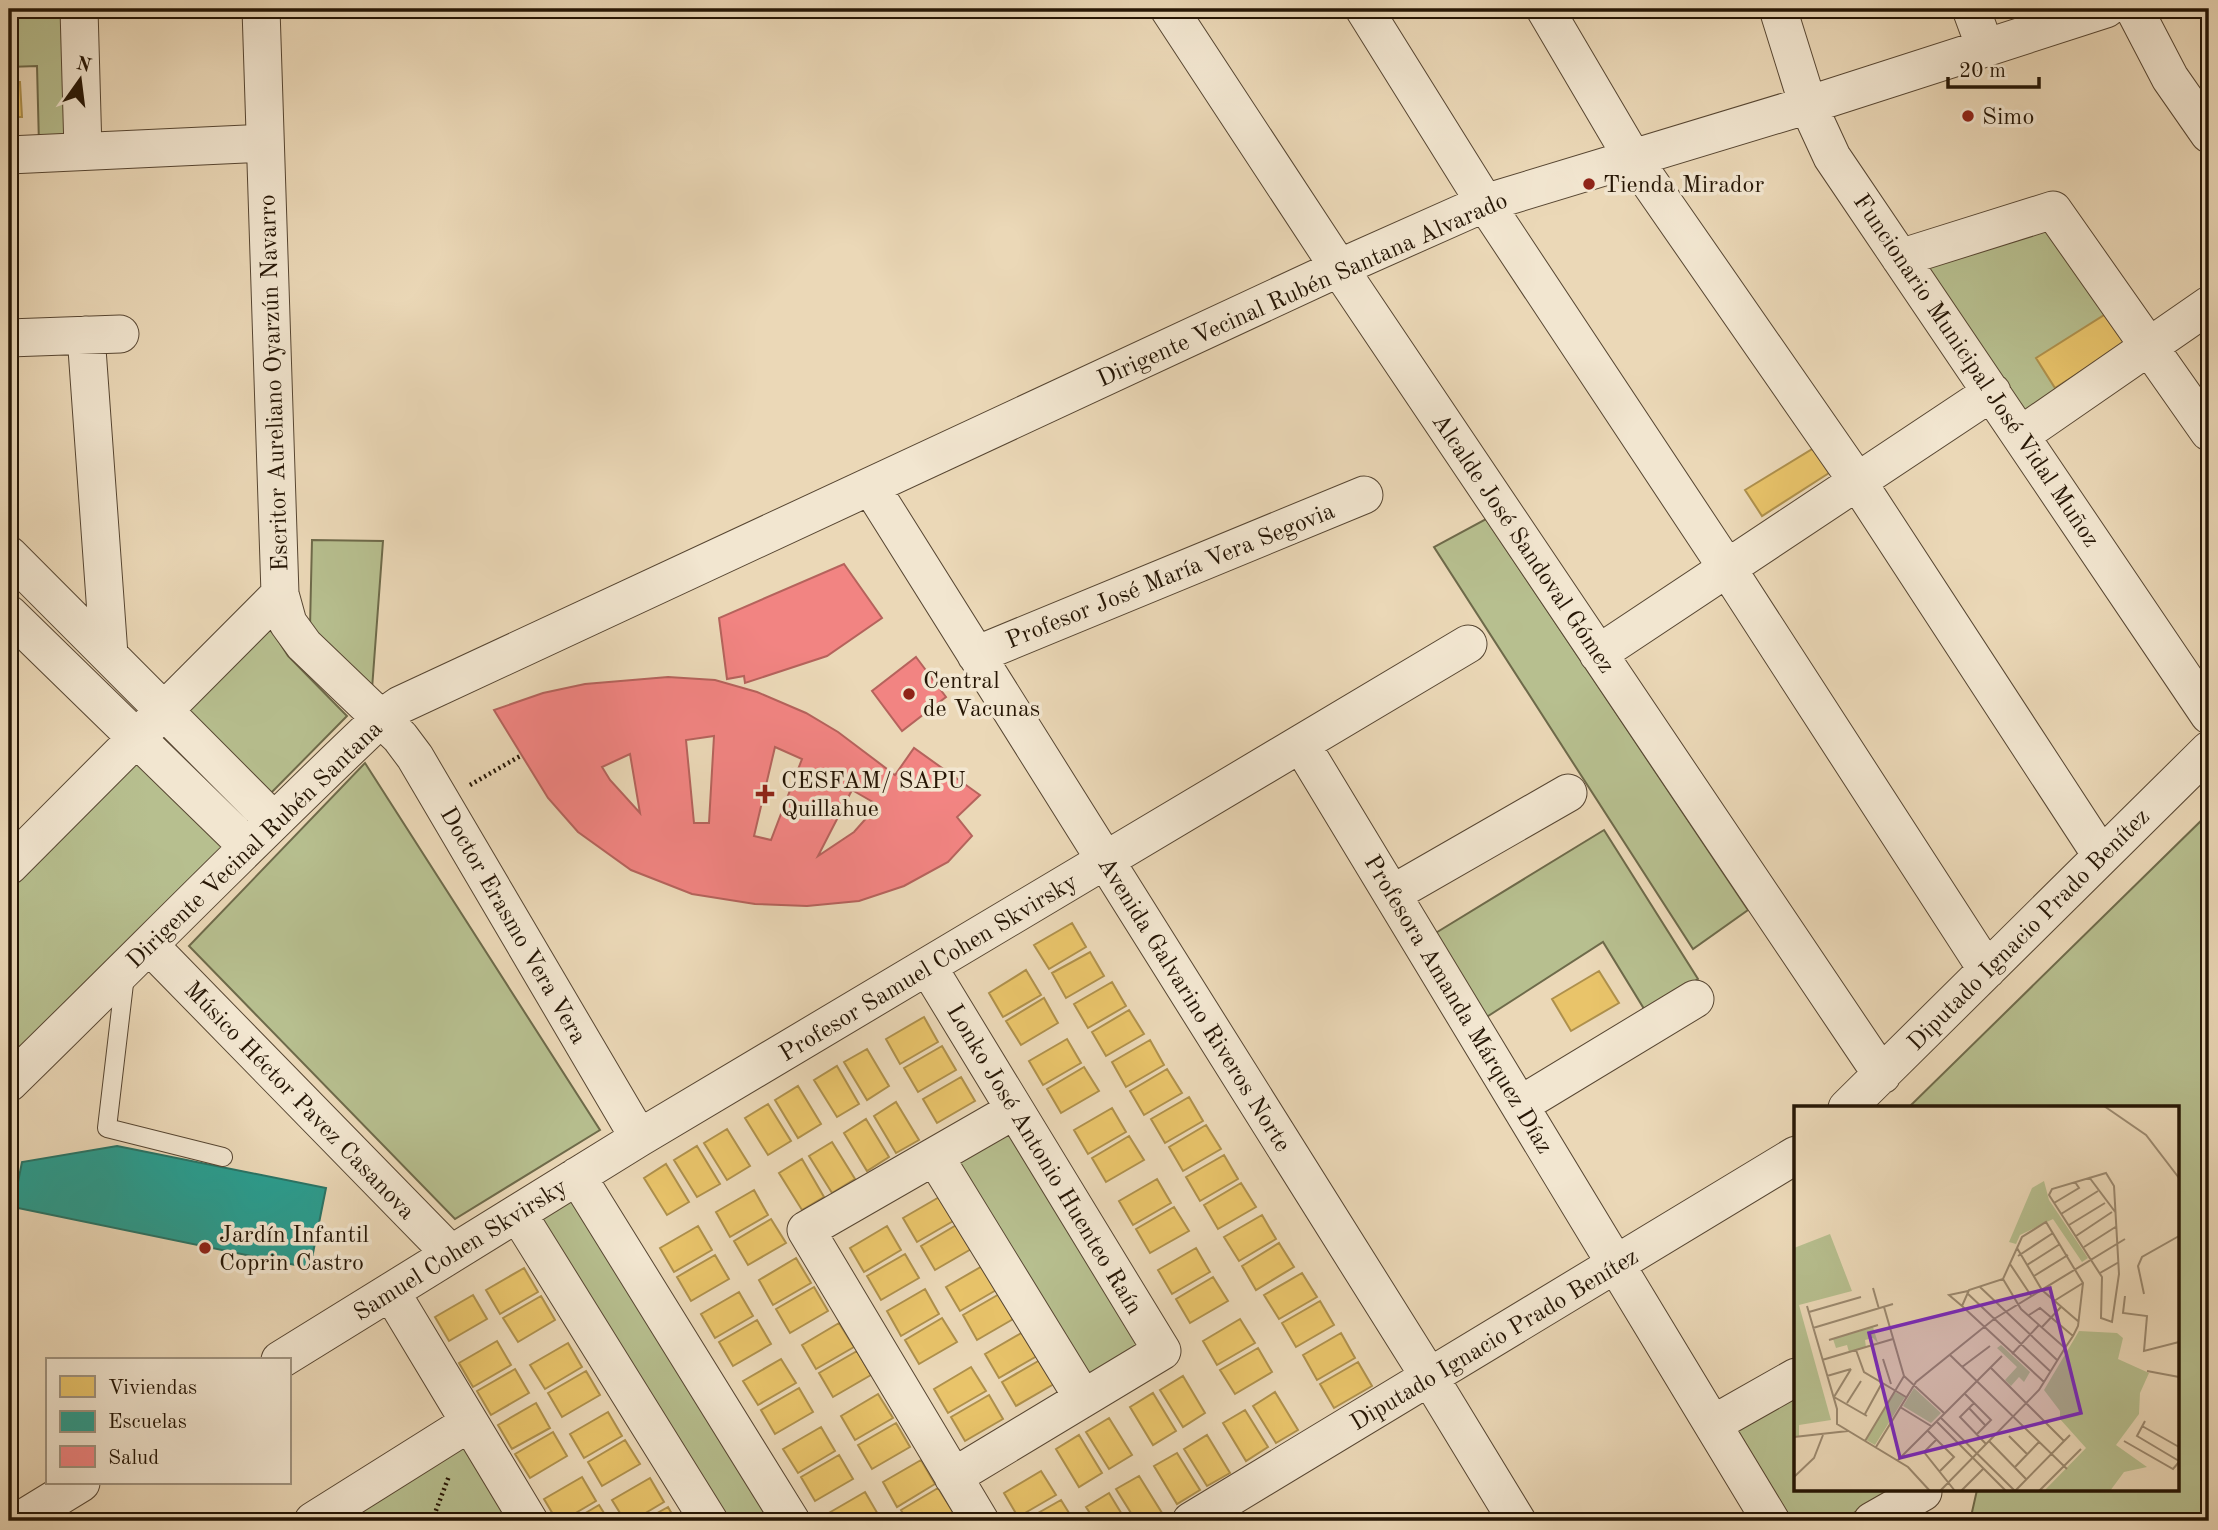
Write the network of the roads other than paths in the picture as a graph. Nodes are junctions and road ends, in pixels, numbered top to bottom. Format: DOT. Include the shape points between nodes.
graph roads {
  1 [pos="79,9"];
  2 [pos="261,9"];
  3 [pos="1169,9"];
  4 [pos="1364,9"];
  5 [pos="1545,9"];
  6 [pos="1778,9"];
  7 [pos="1971,9"];
  8 [pos="2106,9"];
  9 [pos="2134,9"];
  10 [pos="1985,47"];
  11 [pos="1808,105"];
  12 [pos="2209,134"];
  13 [pos="265,143"];
  14 [pos="83,151"];
  15 [pos="9,155"];
  16 [pos="1632,157"];
  17 [pos="1485,202"];
  18 [pos="1900,258"];
  19 [pos="1339,268"];
  20 [pos="2209,305"];
  21 [pos="9,338"];
  22 [pos="2149,346"];
  23 [pos="1992,392"];
  24 [pos="2209,432"];
  25 [pos="2021,435"];
  26 [pos="1857,481"];
  27 [pos="871,487"];
  28 [pos="1364,495"];
  29 [pos="9,555"];
  30 [pos="1727,568"];
  31 [pos="280,594"];
  32 [pos="10,617"];
  33 [pos="1468,644"];
  34 [pos="1598,654"];
  35 [pos="109,655"];
  36 [pos="976,655"];
  37 [pos="164,710"];
  38 [pos="2209,715"];
  39 [pos="380,719"];
  40 [pos="136,738"];
  41 [pos="1301,744"];
  42 [pos="2209,750"];
  43 [pos="1568,793"];
  44 [pos="273,820"];
  45 [pos="247,846"];
  46 [pos="2101,855"];
  47 [pos="1105,861"];
  48 [pos="9,866"];
  49 [pos="1392,894"];
  50 [pos="138,957"];
  51 [pos="928,968"];
  52 [pos="1987,970"];
  53 [pos="1695,999"];
  54 [pos="1882,1075"];
  55 [pos="9,1083"];
  56 [pos="1520,1105"];
  57 [pos="1849,1106"];
  58 [pos="1016,1111"];
  59 [pos="639,1138"];
  60 [pos="223,1157"];
  61 [pos="935,1157"];
  62 [pos="1794,1157"];
  63 [pos="577,1177"];
  64 [pos="518,1214"];
  65 [pos="451,1254"];
  66 [pos="1616,1265"];
  67 [pos="391,1292"];
  68 [pos="283,1358"];
  69 [pos="1430,1378"];
  70 [pos="1794,1378"];
  71 [pos="1083,1398"];
  72 [pos="470,1423"];
  73 [pos="1713,1424"];
  74 [pos="953,1477"];
  75 [pos="79,1484"];
  76 [pos="1923,1492"];
  77 [pos="19,1521"];
  78 [pos="313,1521"];
  79 [pos="529,1521"];
  80 [pos="709,1521"];
  81 [pos="791,1521"];
  82 [pos="980,1521"];
  83 [pos="1191,1521"];
  84 [pos="1517,1521"];
  85 [pos="1772,1521"];
  86 [pos="1872,1521"];
  1 -- 14 [label="street"];
  2 -- 13 [label="street, Escritor Aureliano Oyarzún Navarro"];
  3 -- 19 [label="street, Alcalde José Sandoval Gómez"];
  4 -- 17 [label="street"];
  5 -- 16 [label="street"];
  6 -- 11 [label="street, Funcionario Municipal José Vidal Muñoz"];
  7 -- 10 [label="street"];
  8 -- 10 [label="street, Dirigente Vecinal Rubén Santana Alvarado"];
  9 -- 12 [label="street" via="2170,78"];
  10 -- 11 [label="street, Dirigente Vecinal Rubén Santana Alvarado"];
  11 -- 16 [label="street, Dirigente Vecinal Rubén Santana Alvarado"];
  11 -- 18 [label="street, Funcionario Municipal José Vidal Muñoz" via="1832,157"];
  13 -- 14 [label="street"];
  13 -- 31 [label="street, Escritor Aureliano Oyarzún Navarro"];
  14 -- 15 [label="street"];
  16 -- 17 [label="street, Dirigente Vecinal Rubén Santana Alvarado"];
  16 -- 26 [label="street"];
  17 -- 19 [label="street, Dirigente Vecinal Rubén Santana Alvarado"];
  17 -- 30 [label="street"];
  18 -- 22 [label="street" via="2053,210"];
  18 -- 23 [label="street, Funcionario Municipal José Vidal Muñoz"];
  19 -- 27 [label="street, Dirigente Vecinal Rubén Santana Alvarado"];
  19 -- 34 [label="street, Alcalde José Sandoval Gómez"];
  20 -- 22 [label="street"];
  21 -- 35 [label="street" via="103,334"];
  22 -- 24 [label="street"];
  22 -- 25 [label="street"];
  23 -- 25 [label="street, Funcionario Municipal José Vidal Muñoz"];
  23 -- 26 [label="street"];
  25 -- 38 [label="street, Funcionario Municipal José Vidal Muñoz"];
  26 -- 30 [label="street"];
  26 -- 46 [label="street"];
  27 -- 36 [label="street, Avenida Galvarino Riveros Norte"];
  27 -- 39 [label="street, Dirigente Vecinal Rubén Santana" via="400,705"];
  28 -- 36 [label="street, Profesor José María Vera Segovia"];
  29 -- 35 [label="street"];
  30 -- 34 [label="street"];
  30 -- 52 [label="street"];
  31 -- 37 [label="street"];
  31 -- 39 [label="street, Escritor Aureliano Oyarzún Navarro" via="288,623 304,645"];
  32 -- 40 [label="street"];
  33 -- 41 [label="street, Profesor Samuel Cohen Skvirsky"];
  34 -- 54 [label="street, Alcalde José Sandoval Gómez"];
  35 -- 37 [label="street"];
  36 -- 47 [label="street, Avenida Galvarino Riveros Norte"];
  37 -- 40 [label="street"];
  37 -- 44 [label="street"];
  39 -- 44 [label="street, Dirigente Vecinal Rubén Santana"];
  39 -- 59 [label="street, Doctor Erasmo Vera Vera" via="415,757"];
  40 -- 45 [label="street"];
  40 -- 48 [label="street"];
  41 -- 47 [label="street, Profesor Samuel Cohen Skvirsky"];
  41 -- 49 [label="street, Profesora Amanda Márquez Díaz"];
  42 -- 46 [label="street, Diputado Ignacio Prado Benítez"];
  43 -- 49 [label="street"];
  44 -- 45 [label="street, Dirigente Vecinal Rubén Santana"];
  45 -- 50 [label="street, Dirigente Vecinal Rubén Santana"];
  46 -- 52 [label="street, Diputado Ignacio Prado Benítez"];
  47 -- 51 [label="street, Profesor Samuel Cohen Skvirsky"];
  47 -- 69 [label="street, Avenida Galvarino Riveros Norte"];
  49 -- 56 [label="street, Profesora Amanda Márquez Díaz"];
  50 -- 55 [label="street, Dirigente Vecinal Rubén Santana"];
  50 -- 60 [label="lane" via="107,1128"];
  50 -- 65 [label="street, Músico Héctor Pavez Casanova"];
  51 -- 58 [label="street, Lonko José Antonio Huenteo Raín"];
  51 -- 59 [label="street, Profesor Samuel Cohen Skvirsky"];
  52 -- 54 [label="street, Diputado Ignacio Prado Benítez"];
  53 -- 56 [label="street"];
  54 -- 57 [label="street, Diputado Ignacio Prado Benítez"];
  56 -- 66 [label="street, Profesora Amanda Márquez Díaz"];
  58 -- 61 [label="street"];
  58 -- 71 [label="street, Lonko José Antonio Huenteo Raín" via="1162,1350"];
  59 -- 63 [label="street, Samuel Cohen Skvirsky"];
  61 -- 71 [label="street"];
  61 -- 74 [label="street" via="806,1230"];
  62 -- 66 [label="street, Diputado Ignacio Prado Benítez"];
  63 -- 64 [label="street, Samuel Cohen Skvirsky"];
  63 -- 81 [label="street"];
  64 -- 65 [label="street, Samuel Cohen Skvirsky"];
  64 -- 80 [label="street"];
  65 -- 67 [label="street, Samuel Cohen Skvirsky"];
  66 -- 69 [label="street, Diputado Ignacio Prado Benítez"];
  66 -- 73 [label="street, Profesora Amanda Márquez Díaz"];
  67 -- 68 [label="street, Samuel Cohen Skvirsky"];
  67 -- 72 [label="street"];
  69 -- 83 [label="street, Diputado Ignacio Prado Benítez"];
  69 -- 84 [label="street, Avenida Galvarino Riveros Norte"];
  70 -- 73 [label="street"];
  71 -- 74 [label="street"];
  72 -- 78 [label="street"];
  72 -- 79 [label="street"];
  73 -- 85 [label="street, Profesora Amanda Márquez Díaz"];
  74 -- 82 [label="street"];
  75 -- 77 [label="street"];
  76 -- 86 [label="street"];
}
